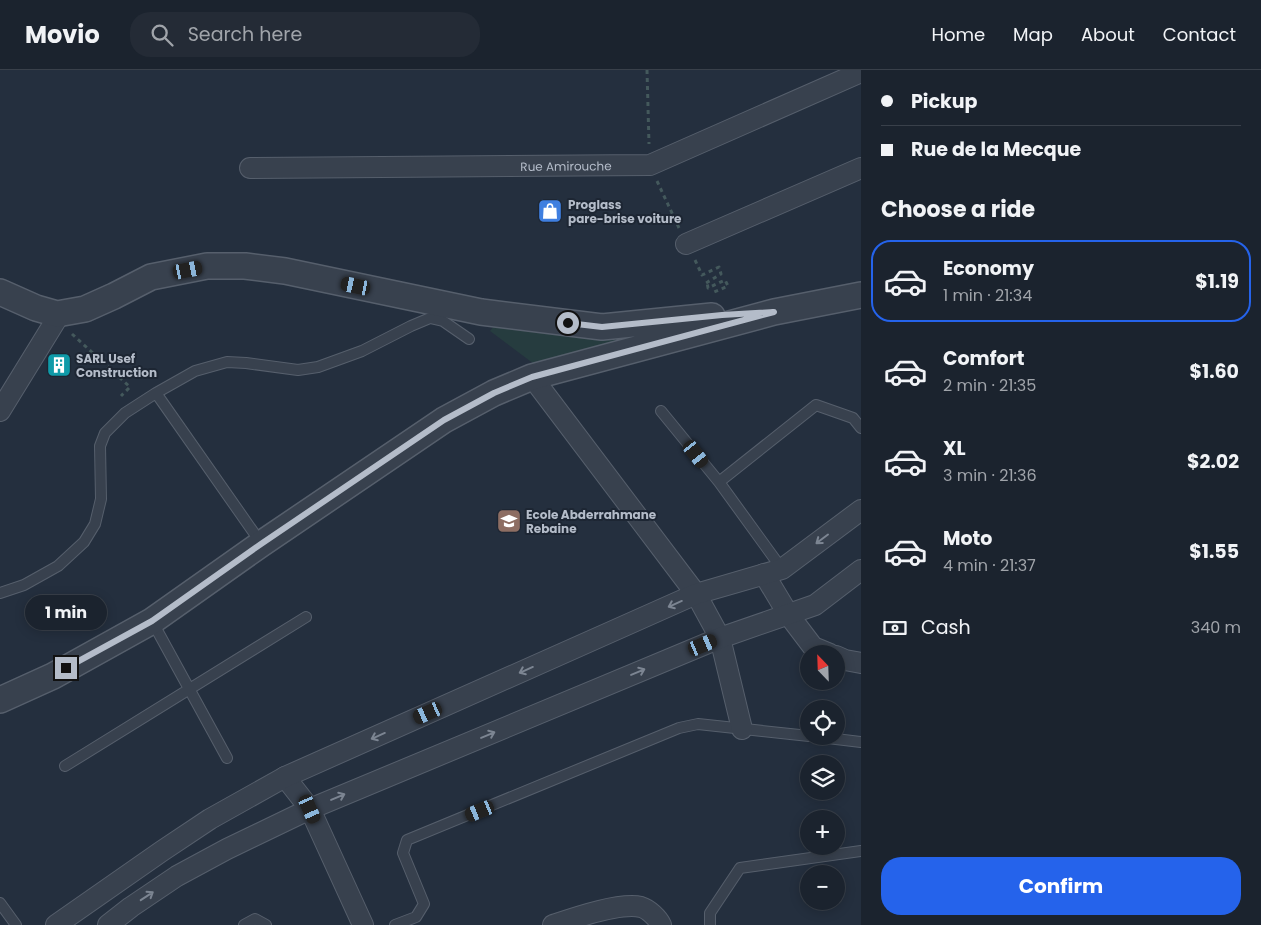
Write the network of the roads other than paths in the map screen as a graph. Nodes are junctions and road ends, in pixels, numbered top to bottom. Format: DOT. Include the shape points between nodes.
graph roads {
  1 [pos="861,72"];
  2 [pos="250,168"];
  3 [pos="861,168"];
  4 [pos="686,244"];
  5 [pos="0,292"];
  6 [pos="861,295"];
  7 [pos="774,312"];
  8 [pos="56,317"];
  9 [pos="469,339"];
  10 [pos="532,377"];
  11 [pos="156,393"];
  12 [pos="0,411"];
  13 [pos="662,411"];
  14 [pos="857,415"];
  15 [pos="861,428"];
  16 [pos="718,482"];
  17 [pos="861,510"];
  18 [pos="261,544"];
  19 [pos="861,570"];
  20 [pos="773,571"];
  21 [pos="0,593"];
  22 [pos="696,594"];
  23 [pos="788,614"];
  24 [pos="306,617"];
  25 [pos="152,621"];
  26 [pos="720,638"];
  27 [pos="811,645"];
  28 [pos="845,660"];
  29 [pos="861,663"];
  30 [pos="189,690"];
  31 [pos="0,700"];
  32 [pos="742,729"];
  33 [pos="800,735"];
  34 [pos="845,740"];
  35 [pos="861,742"];
  36 [pos="227,758"];
  37 [pos="65,766"];
  38 [pos="285,777"];
  39 [pos="310,809"];
  40 [pos="861,851"];
  41 [pos="0,903"];
  42 [pos="16,925"];
  43 [pos="56,925"];
  44 [pos="108,925"];
  45 [pos="244,925"];
  46 [pos="266,925"];
  47 [pos="363,925"];
  48 [pos="395,925"];
  49 [pos="553,925"];
  50 [pos="661,925"];
  51 [pos="710,925"];
  1 -- 2 [label="street, Rue Amirouche" via="650,165"];
  3 -- 4 [label="street"];
  5 -- 8 [label="street"];
  6 -- 7 [label="street"];
  7 -- 8 [label="street" via="602,327 481,312 285,271 207,266 151,277 85,309"];
  7 -- 10 [label="street"];
  8 -- 12 [label="street"];
  9 -- 11 [label="lane" via="444,321 430,318 362,351 318,367 298,370 226,362 195,371"];
  10 -- 18 [label="street" via="444,420"];
  10 -- 22 [label="street"];
  11 -- 18 [label="lane"];
  11 -- 21 [label="lane" via="125,413 105,433 100,446 101,499 95,524 84,542 58,566 24,585"];
  13 -- 16 [label="lane"];
  14 -- 15 [label="lane"];
  14 -- 16 [label="lane" via="816,405"];
  16 -- 20 [label="lane"];
  17 -- 20 [label="street, one-way"];
  18 -- 25 [label="street"];
  19 -- 23 [label="street" via="816,605"];
  20 -- 22 [label="street"];
  20 -- 23 [label="street"];
  22 -- 26 [label="street"];
  22 -- 38 [label="street, one-way"];
  23 -- 26 [label="street"];
  23 -- 27 [label="street"];
  24 -- 30 [label="lane"];
  25 -- 30 [label="lane"];
  25 -- 31 [label="street" via="52,676"];
  26 -- 32 [label="street"];
  39 -- 26 [label="street, one-way"];
  28 -- 29 [label="street"];
  30 -- 36 [label="lane"];
  30 -- 37 [label="lane"];
  32 -- 33 [label="lane"];
  32 -- 48 [label="lane" via="698,724 679,728 407,840 403,853 424,904 416,917"];
  34 -- 35 [label="lane"];
  38 -- 39 [label="street"];
  38 -- 43 [label="street" via="210,819"];
  44 -- 39 [label="street, one-way" via="177,876"];
  39 -- 47 [label="street"];
  40 -- 51 [label="lane" via="740,868 710,913"];
  41 -- 42 [label="lane"];
  45 -- 46 [label="lane" via="255,920"];
  49 -- 50 [label="street" via="620,906 642,908"];
}
